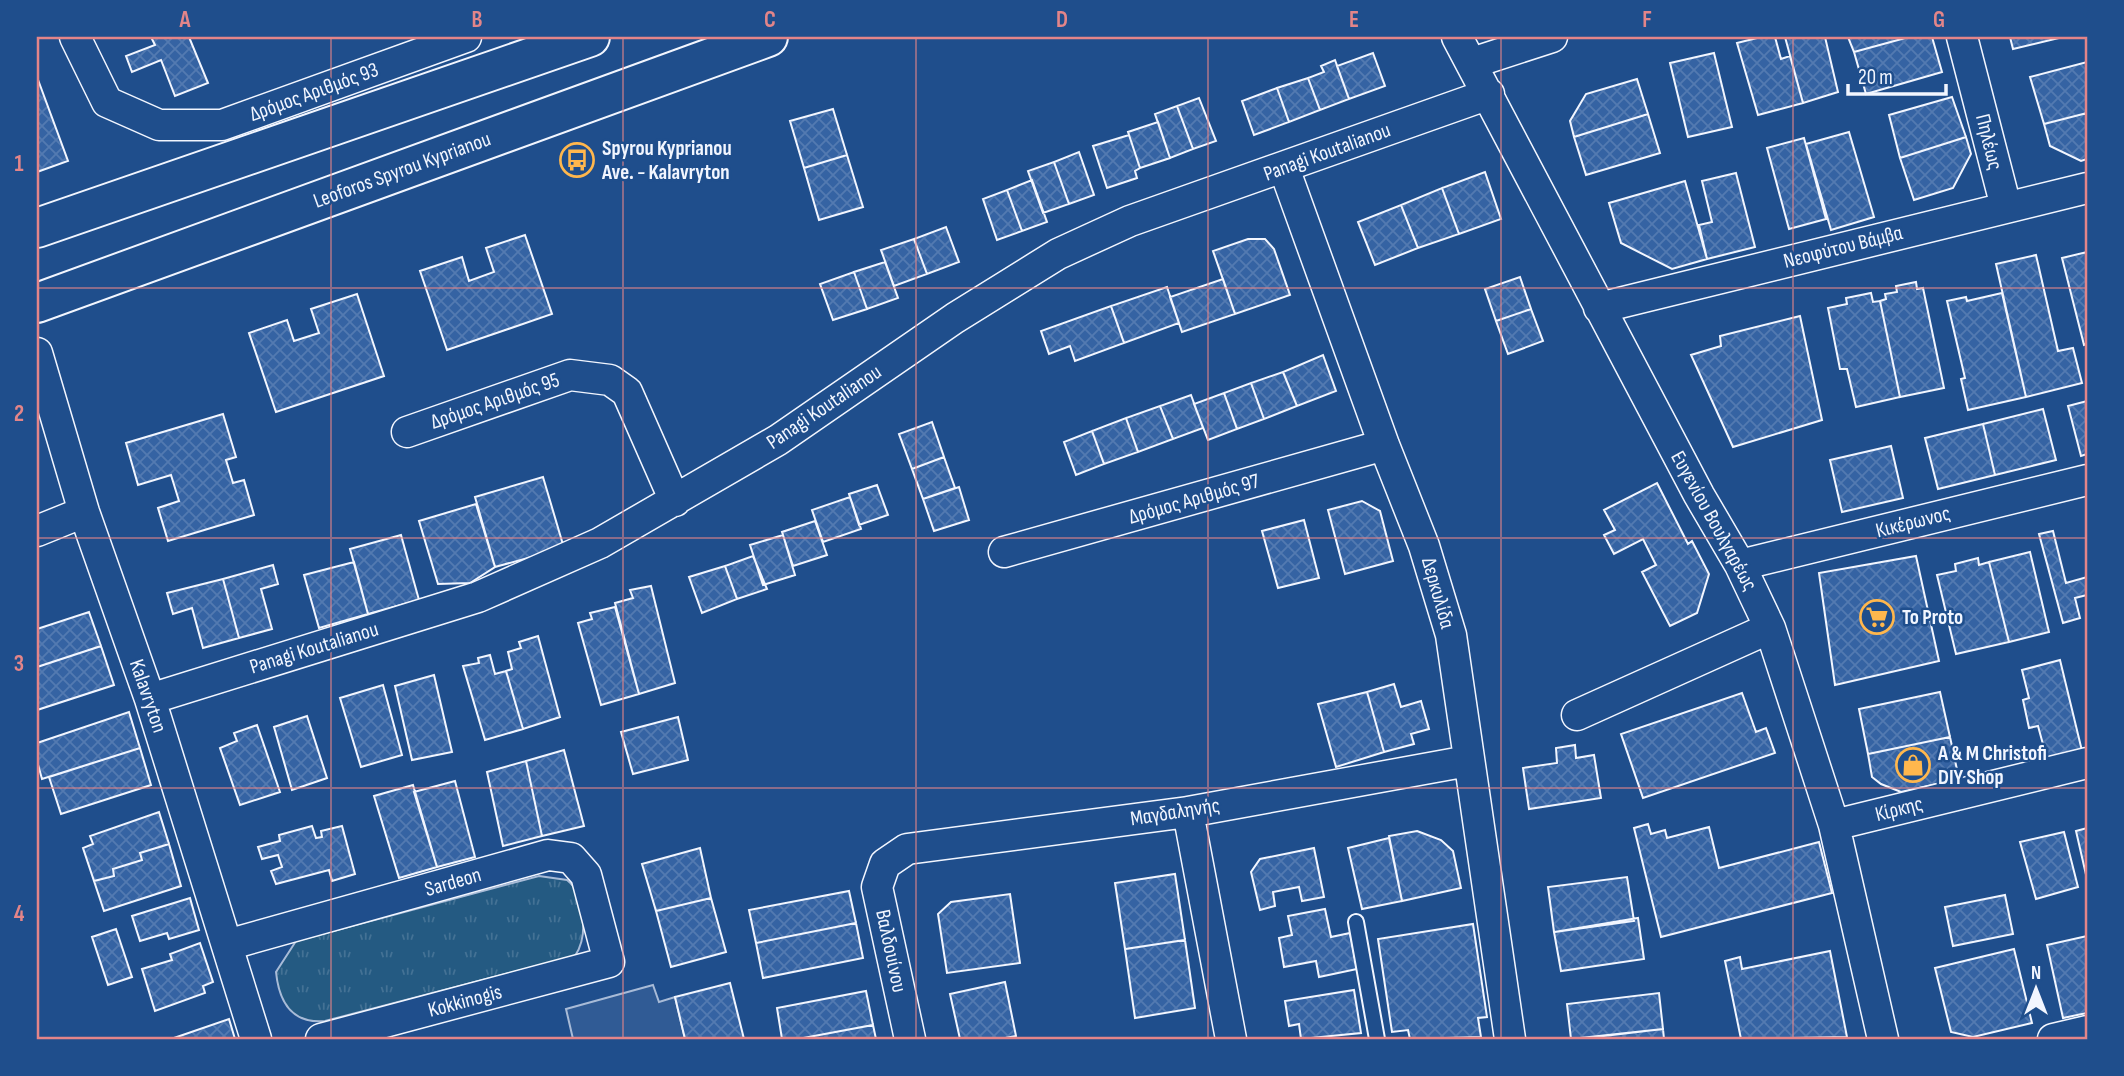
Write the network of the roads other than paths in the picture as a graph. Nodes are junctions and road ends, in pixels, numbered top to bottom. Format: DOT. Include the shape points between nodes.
graph roads {
  1 [pos="75,37"];
  2 [pos="466,37"];
  3 [pos="590,37"];
  4 [pos="768,37"];
  5 [pos="1457,37"];
  6 [pos="1552,37"];
  7 [pos="1962,37"];
  8 [pos="1472,63"];
  9 [pos="1489,94"];
  10 [pos="1284,168"];
  11 [pos="2087,188"];
  12 [pos="2006,207"];
  13 [pos="37,228"];
  14 [pos="37,303"];
  15 [pos="1600,308"];
  16 [pos="37,353"];
  17 [pos="407,432"];
  18 [pos="1384,445"];
  19 [pos="2087,480"];
  20 [pos="675,502"];
  21 [pos="84,512"];
  22 [pos="37,531"];
  23 [pos="1004,552"];
  24 [pos="1740,565"];
  25 [pos="1770,628"];
  26 [pos="150,699"];
  27 [pos="1577,715"];
  28 [pos="1468,761"];
  29 [pos="2087,763"];
  30 [pos="1188,812"];
  31 [pos="1834,825"];
  32 [pos="885,864"];
  33 [pos="1356,922"];
  34 [pos="227,945"];
  35 [pos="609,962"];
  36 [pos="2087,1031"];
  37 [pos="256,1039"];
  38 [pos="321,1039"];
  39 [pos="910,1039"];
  40 [pos="1231,1039"];
  41 [pos="1377,1039"];
  42 [pos="1510,1039"];
  43 [pos="1883,1039"];
  44 [pos="2053,1039"];
  1 -- 2 [label="street, Δρόμος Αριθμός 93" via="107,102 159,125 222,125"];
  3 -- 13 [label="main road"];
  4 -- 14 [label="main road, Leoforos Spyrou Kyprianou"];
  5 -- 8 [label="street, Ευγενίου Βουλγαρέως"];
  6 -- 8 [label="street"];
  7 -- 12 [label="street, Πηλέως"];
  8 -- 9 [label="street, Ευγενίου Βουλγαρέως"];
  9 -- 10 [label="street, Panagi Koutalianou"];
  9 -- 15 [label="street, Ευγενίου Βουλγαρέως"];
  10 -- 18 [label="street, Δερκυλίδα"];
  10 -- 20 [label="street, Panagi Koutalianou" via="1130,221 1058,254 955,318 778,440"];
  11 -- 12 [label="street, Νεοφύτου Βάμβα"];
  12 -- 15 [label="street, Νεοφύτου Βάμβα"];
  15 -- 24 [label="street, Ευγενίου Βουλγαρέως"];
  16 -- 21 [label="street, Kalavryton"];
  17 -- 20 [label="street, Δρόμος Αριθμός 95" via="570,375 610,380 627,392"];
  18 -- 23 [label="street, Δρόμος Αριθμός 97"];
  18 -- 28 [label="street, Δερκυλίδα" via="1424,546 1451,635"];
  19 -- 24 [label="street, Κικέρωνος"];
  20 -- 26 [label="street, Panagi Koutalianou" via="600,543 478,597"];
  21 -- 22 [label="street"];
  21 -- 26 [label="street, Kalavryton"];
  24 -- 25 [label="street, Ευγενίου Βουλγαρέως"];
  25 -- 27 [label="street"];
  25 -- 31 [label="street, Ευγενίου Βουλγαρέως"];
  26 -- 34 [label="street, Kalavryton"];
  28 -- 30 [label="street, Μαγδαληνής"];
  28 -- 42 [label="street, Δερκυλίδα"];
  29 -- 31 [label="street, Κίρκης"];
  30 -- 32 [label="street, Μαγδαληνής" via="907,849"];
  30 -- 40 [label="street"];
  31 -- 43 [label="street, Ευγενίου Βουλγαρέως"];
  32 -- 39 [label="street, Βαλδουίνου" via="877,887"];
  33 -- 41 [label="lane"];
  34 -- 35 [label="street, Sardeon" via="548,855 571,858 586,875"];
  34 -- 37 [label="street, Kalavryton"];
  35 -- 38 [label="street, Kokkinogis"];
  36 -- 44 [label="street"];
}
